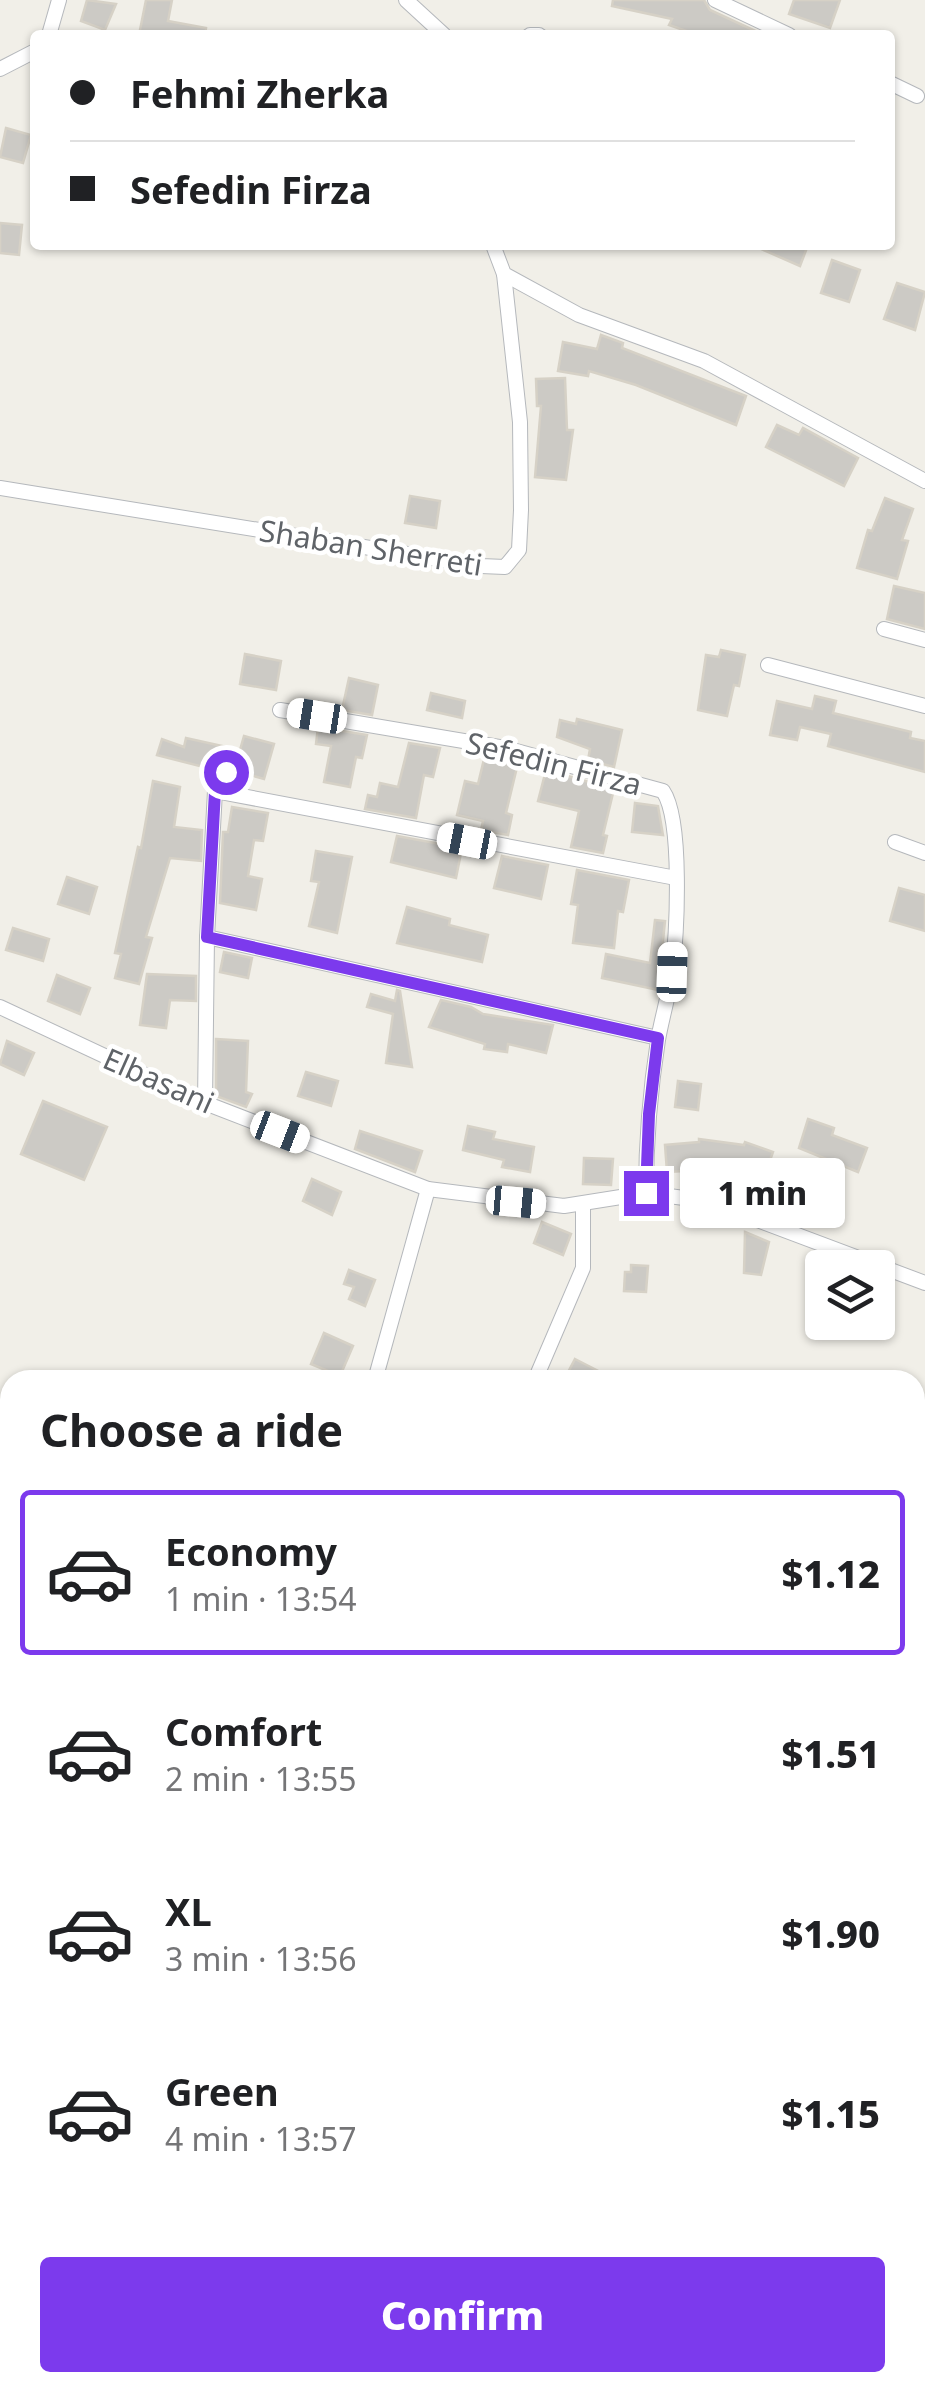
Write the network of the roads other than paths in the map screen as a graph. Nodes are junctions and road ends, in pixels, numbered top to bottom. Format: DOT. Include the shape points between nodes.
graph roads {
  1 [pos="59,0"];
  2 [pos="406,0"];
  3 [pos="716,0"];
  4 [pos="50,30"];
  5 [pos="439,30"];
  6 [pos="779,30"];
  7 [pos="30,54"];
  8 [pos="0,69"];
  9 [pos="895,86"];
  10 [pos="916,96"];
  11 [pos="495,250"];
  12 [pos="504,274"];
  13 [pos="925,481"];
  14 [pos="0,488"];
  15 [pos="884,629"];
  16 [pos="925,640"];
  17 [pos="768,666"];
  18 [pos="925,706"];
  19 [pos="280,710"];
  20 [pos="226,772"];
  21 [pos="215,791"];
  22 [pos="895,842"];
  23 [pos="925,853"];
  24 [pos="676,878"];
  25 [pos="207,937"];
  26 [pos="1,1011"];
  27 [pos="658,1038"];
  28 [pos="205,1103"];
  29 [pos="428,1189"];
  30 [pos="646,1193"];
  31 [pos="584,1205"];
  32 [pos="925,1283"];
  33 [pos="377,1370"];
  34 [pos="539,1370"];
  1 -- 4 [label="street"];
  2 -- 5 [label="street"];
  3 -- 6 [label="street"];
  7 -- 8 [label="street"];
  9 -- 10 [label="street"];
  11 -- 12 [label="street, Shaban Sherreti"];
  12 -- 13 [label="street" via="579,315 704,361"];
  12 -- 14 [label="street, Shaban Sherreti" via="520,422 521,510 518,550 505,567"];
  15 -- 16 [label="street"];
  17 -- 18 [label="street"];
  19 -- 24 [label="street, Sefedin Firza" via="505,748 663,791 672,804"];
  20 -- 21 [label="street"];
  21 -- 24 [label="street"];
  21 -- 25 [label="street"];
  22 -- 23 [label="street"];
  24 -- 27 [label="street, Sefedin Firza" via="672,972"];
  25 -- 27 [label="street"];
  25 -- 28 [label="street"];
  26 -- 28 [label="street, Elbasani"];
  27 -- 30 [label="street, Sefedin Firza"];
  28 -- 29 [label="street, Elbasani"];
  29 -- 31 [label="street, Elbasani"];
  29 -- 33 [label="street"];
  30 -- 31 [label="street, Elbasani"];
  30 -- 32 [label="street, Elbasani" via="707,1202"];
  31 -- 34 [label="street" via="583,1268"];
}
